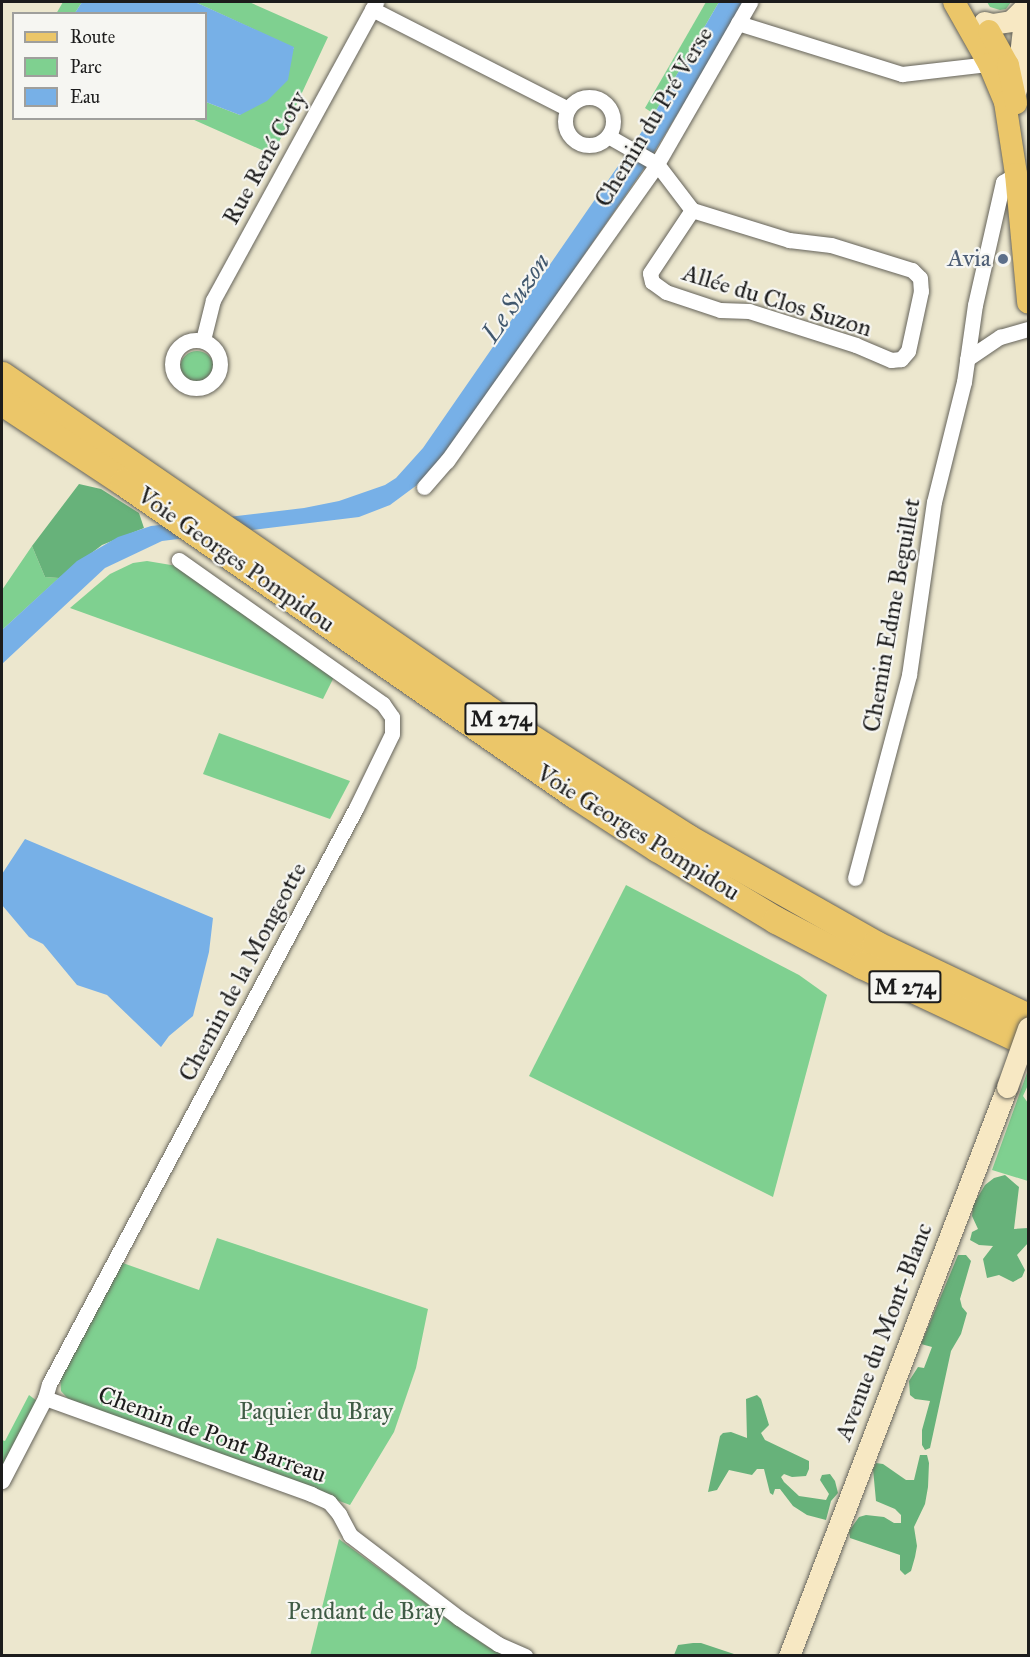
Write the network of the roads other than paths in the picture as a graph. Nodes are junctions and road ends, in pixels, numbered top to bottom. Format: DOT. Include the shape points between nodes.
graph roads {
  1 [pos="750,2"];
  2 [pos="1026,4"];
  3 [pos="374,5"];
  4 [pos="962,5"];
  5 [pos="984,22"];
  6 [pos="738,23"];
  7 [pos="989,63"];
  8 [pos="1016,94"];
  9 [pos="568,109"];
  10 [pos="1029,117"];
  11 [pos="608,136"];
  12 [pos="657,164"];
  13 [pos="1016,174"];
  14 [pos="692,210"];
  15 [pos="1029,302"];
  16 [pos="1029,329"];
  17 [pos="203,340"];
  18 [pos="967,359"];
  19 [pos="2,375"];
  20 [pos="2,402"];
  21 [pos="424,487"];
  22 [pos="179,560"];
  23 [pos="855,878"];
  24 [pos="1029,1017"];
  25 [pos="1029,1028"];
  26 [pos="1029,1043"];
  27 [pos="45,1398"];
  28 [pos="2,1481"];
  29 [pos="525,1656"];
  30 [pos="789,1656"];
  1 -- 6 [label="street, Chemin du Pré Verse"];
  2 -- 5 [label="main road" via="1011,21"];
  2 -- 8 [label="main road"];
  3 -- 9 [label="street"];
  3 -- 17 [label="street, Rue René Coty" via="213,300"];
  4 -- 5 [label="main road"];
  4 -- 7 [label="main road"];
  4 -- 8 [label="main road"];
  5 -- 8 [label="main road" via="1008,64"];
  6 -- 7 [label="street" via="902,74"];
  6 -- 12 [label="street, Chemin du Pré Verse"];
  7 -- 13 [label="main road" via="1005,102"];
  8 -- 10 [label="main road"];
  8 -- 13 [label="main road"];
  9 -- 11 [label="street" via="565,125 579,143 595,145"];
  9 -- 11 [label="street" via="579,99 602,101 613,121"];
  11 -- 12 [label="street"];
  12 -- 14 [label="street"];
  12 -- 21 [label="street, Chemin du Pré Verse" via="447,461"];
  13 -- 15 [label="main road"];
  13 -- 18 [label="street, Chemin Edme Beguillet" via="1003,182"];
  14 -- 14 [label="street, Allée du Clos Suzon" via="650,273 652,282 666,292 720,310 749,311 891,360 901,359 908,351 921,291 920,278 912,270 831,244 789,240"];
  16 -- 18 [label="street" via="1000,337"];
  18 -- 23 [label="street, Chemin Edme Beguillet" via="934,502 909,675"];
  19 -- 24 [label="highway, Voie Georges Pompidou / M 274" via="514,727 688,838 875,944"];
  20 -- 26 [label="highway, Voie Georges Pompidou / M 274" via="657,848 776,920"];
  22 -- 27 [label="street, Chemin de la Mongeotte" via="383,704 392,717 392,735"];
  25 -- 30 [label="main road, Avenue du Mont-Blanc, bridge"];
  27 -- 28 [label="street, Chemin de la Mongeotte"];
  27 -- 29 [label="street, Chemin de Pont Barreau" via="329,1503 350,1535 459,1618 498,1644"];
}
